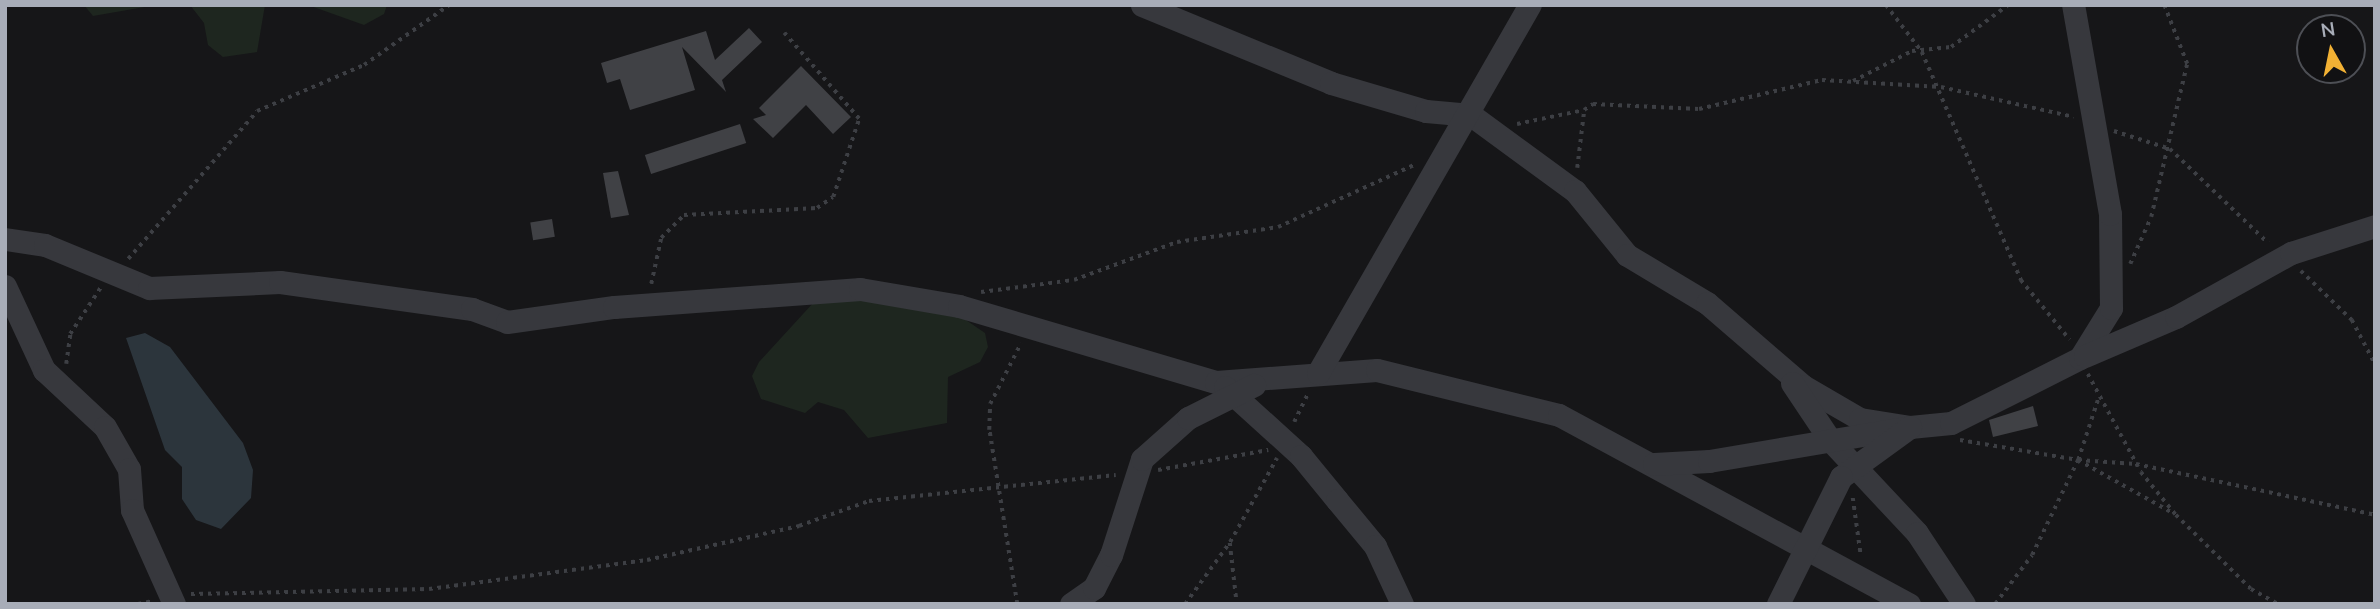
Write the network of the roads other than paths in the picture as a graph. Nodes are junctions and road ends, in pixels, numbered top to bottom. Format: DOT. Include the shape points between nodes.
graph roads {
  1 [pos="1142,5"];
  2 [pos="1530,5"];
  3 [pos="2073,5"];
  4 [pos="1471,115"];
  5 [pos="2375,226"];
  6 [pos="5,239"];
  7 [pos="5,286"];
  8 [pos="2080,358"];
  9 [pos="1778,363"];
  10 [pos="1318,373"];
  11 [pos="1247,389"];
  12 [pos="1910,427"];
  13 [pos="1830,440"];
  14 [pos="1653,464"];
  15 [pos="1849,471"];
  16 [pos="1804,550"];
  17 [pos="173,600"];
  18 [pos="1071,604"];
  19 [pos="1402,604"];
  20 [pos="1778,604"];
  21 [pos="1909,604"];
  22 [pos="1964,604"];
  1 -- 4 [label="street" via="1331,83 1426,111"];
  2 -- 4 [label="street"];
  3 -- 8 [label="street" via="2110,214 2111,307"];
  4 -- 9 [label="street" via="1575,191 1627,255 1707,303"];
  4 -- 10 [label="street"];
  5 -- 8 [label="street" via="2285,257 2176,317"];
  6 -- 11 [label="street" via="45,244 149,288 247,282 314,286 472,309 507,322 653,304 860,289 1031,326"];
  7 -- 17 [label="street" via="29,348 105,427 129,468 132,509"];
  8 -- 12 [label="street" via="1951,423"];
  9 -- 12 [label="street" via="1803,386 1860,419"];
  9 -- 13 [label="street"];
  10 -- 11 [label="street"];
  10 -- 14 [label="street" via="1377,370 1531,406"];
  11 -- 18 [label="street" via="1188,418 1134,473 1111,555 1094,588"];
  11 -- 19 [label="street" via="1285,441 1375,545"];
  12 -- 13 [label="street"];
  12 -- 15 [label="street"];
  13 -- 14 [label="street"];
  13 -- 15 [label="street"];
  14 -- 16 [label="street"];
  15 -- 16 [label="street"];
  15 -- 22 [label="street" via="1917,533 1952,594"];
  16 -- 20 [label="street"];
  16 -- 21 [label="street"];
}
